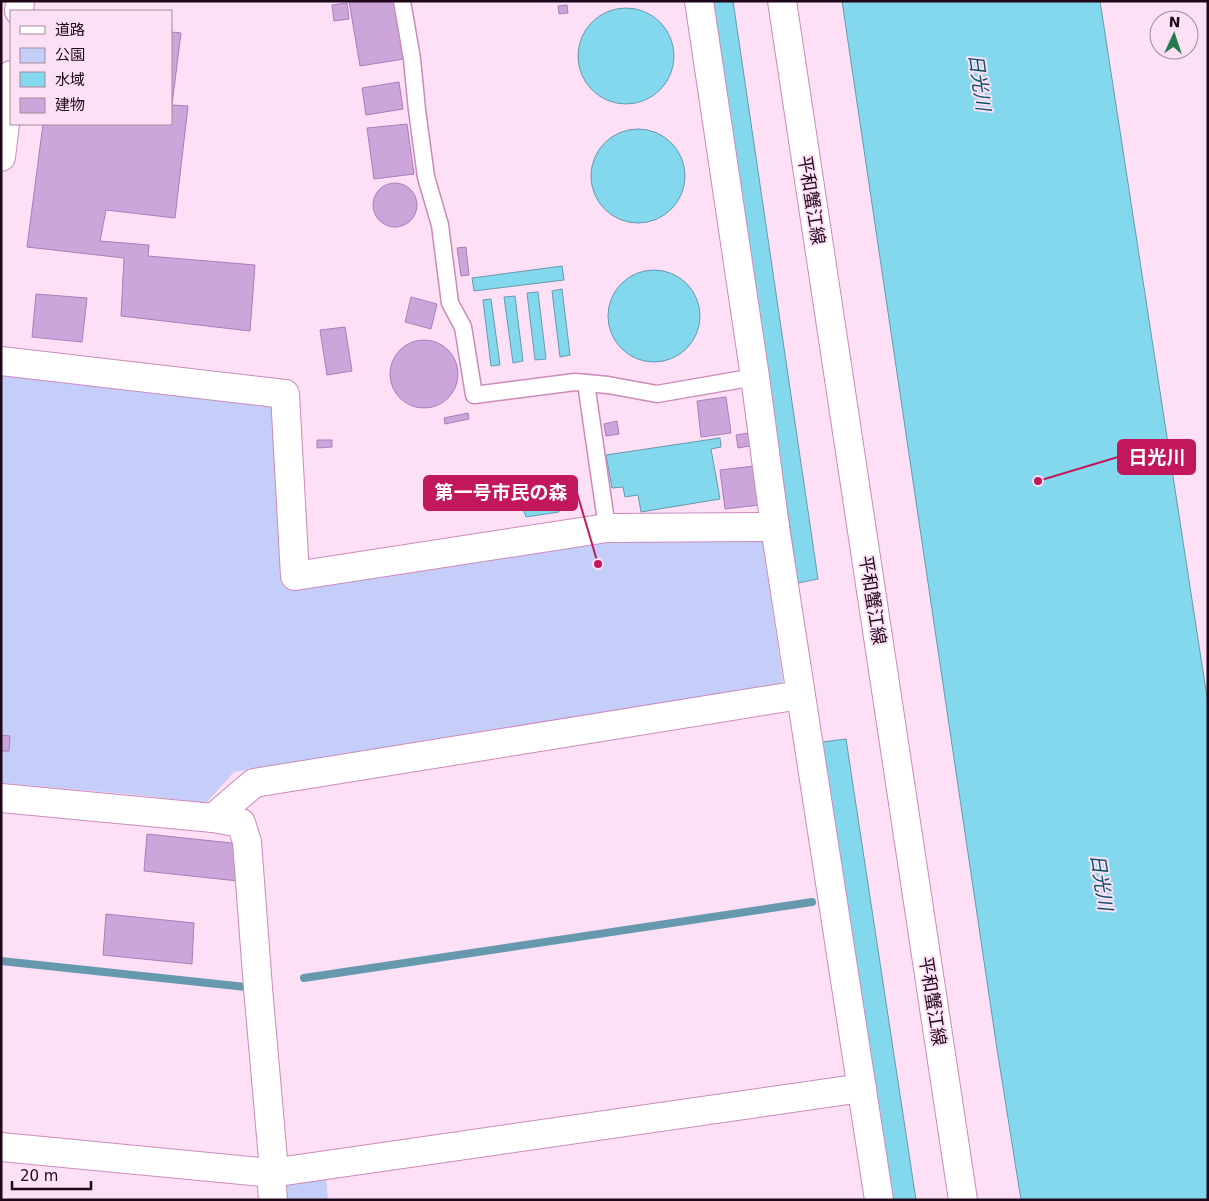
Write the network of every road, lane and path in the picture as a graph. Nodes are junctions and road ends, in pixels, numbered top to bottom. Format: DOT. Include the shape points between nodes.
graph roads {
  1 [pos="402,1"];
  2 [pos="699,1"];
  3 [pos="782,1"];
  4 [pos="10,83"];
  5 [pos="1,157"];
  6 [pos="1,361"];
  7 [pos="755,378"];
  8 [pos="586,383"];
  9 [pos="607,528"];
  10 [pos="775,528"];
  11 [pos="800,695"];
  12 [pos="1,798"];
  13 [pos="213,818"];
  14 [pos="862,1088"];
  15 [pos="1,1147"];
  16 [pos="272,1187"];
  17 [pos="879,1200"];
  18 [pos="963,1200"];
  1 -- 8 [label="lane" via="426,177 440,225 450,303 463,327 474,395"];
  2 -- 7 [label="street"];
  3 -- 18 [label="street, 平和蟹江線"];
  4 -- 5 [label="street"];
  6 -- 9 [label="street" via="285,394 295,576"];
  7 -- 8 [label="lane" via="657,394"];
  7 -- 10 [label="street"];
  8 -- 9 [label="lane"];
  9 -- 10 [label="street"];
  10 -- 11 [label="street"];
  11 -- 13 [label="street" via="254,782"];
  11 -- 14 [label="street"];
  12 -- 13 [label="street"];
  13 -- 16 [label="street" via="241,823 247,842"];
  14 -- 16 [label="street"];
  14 -- 17 [label="street"];
  15 -- 16 [label="street"];
}
